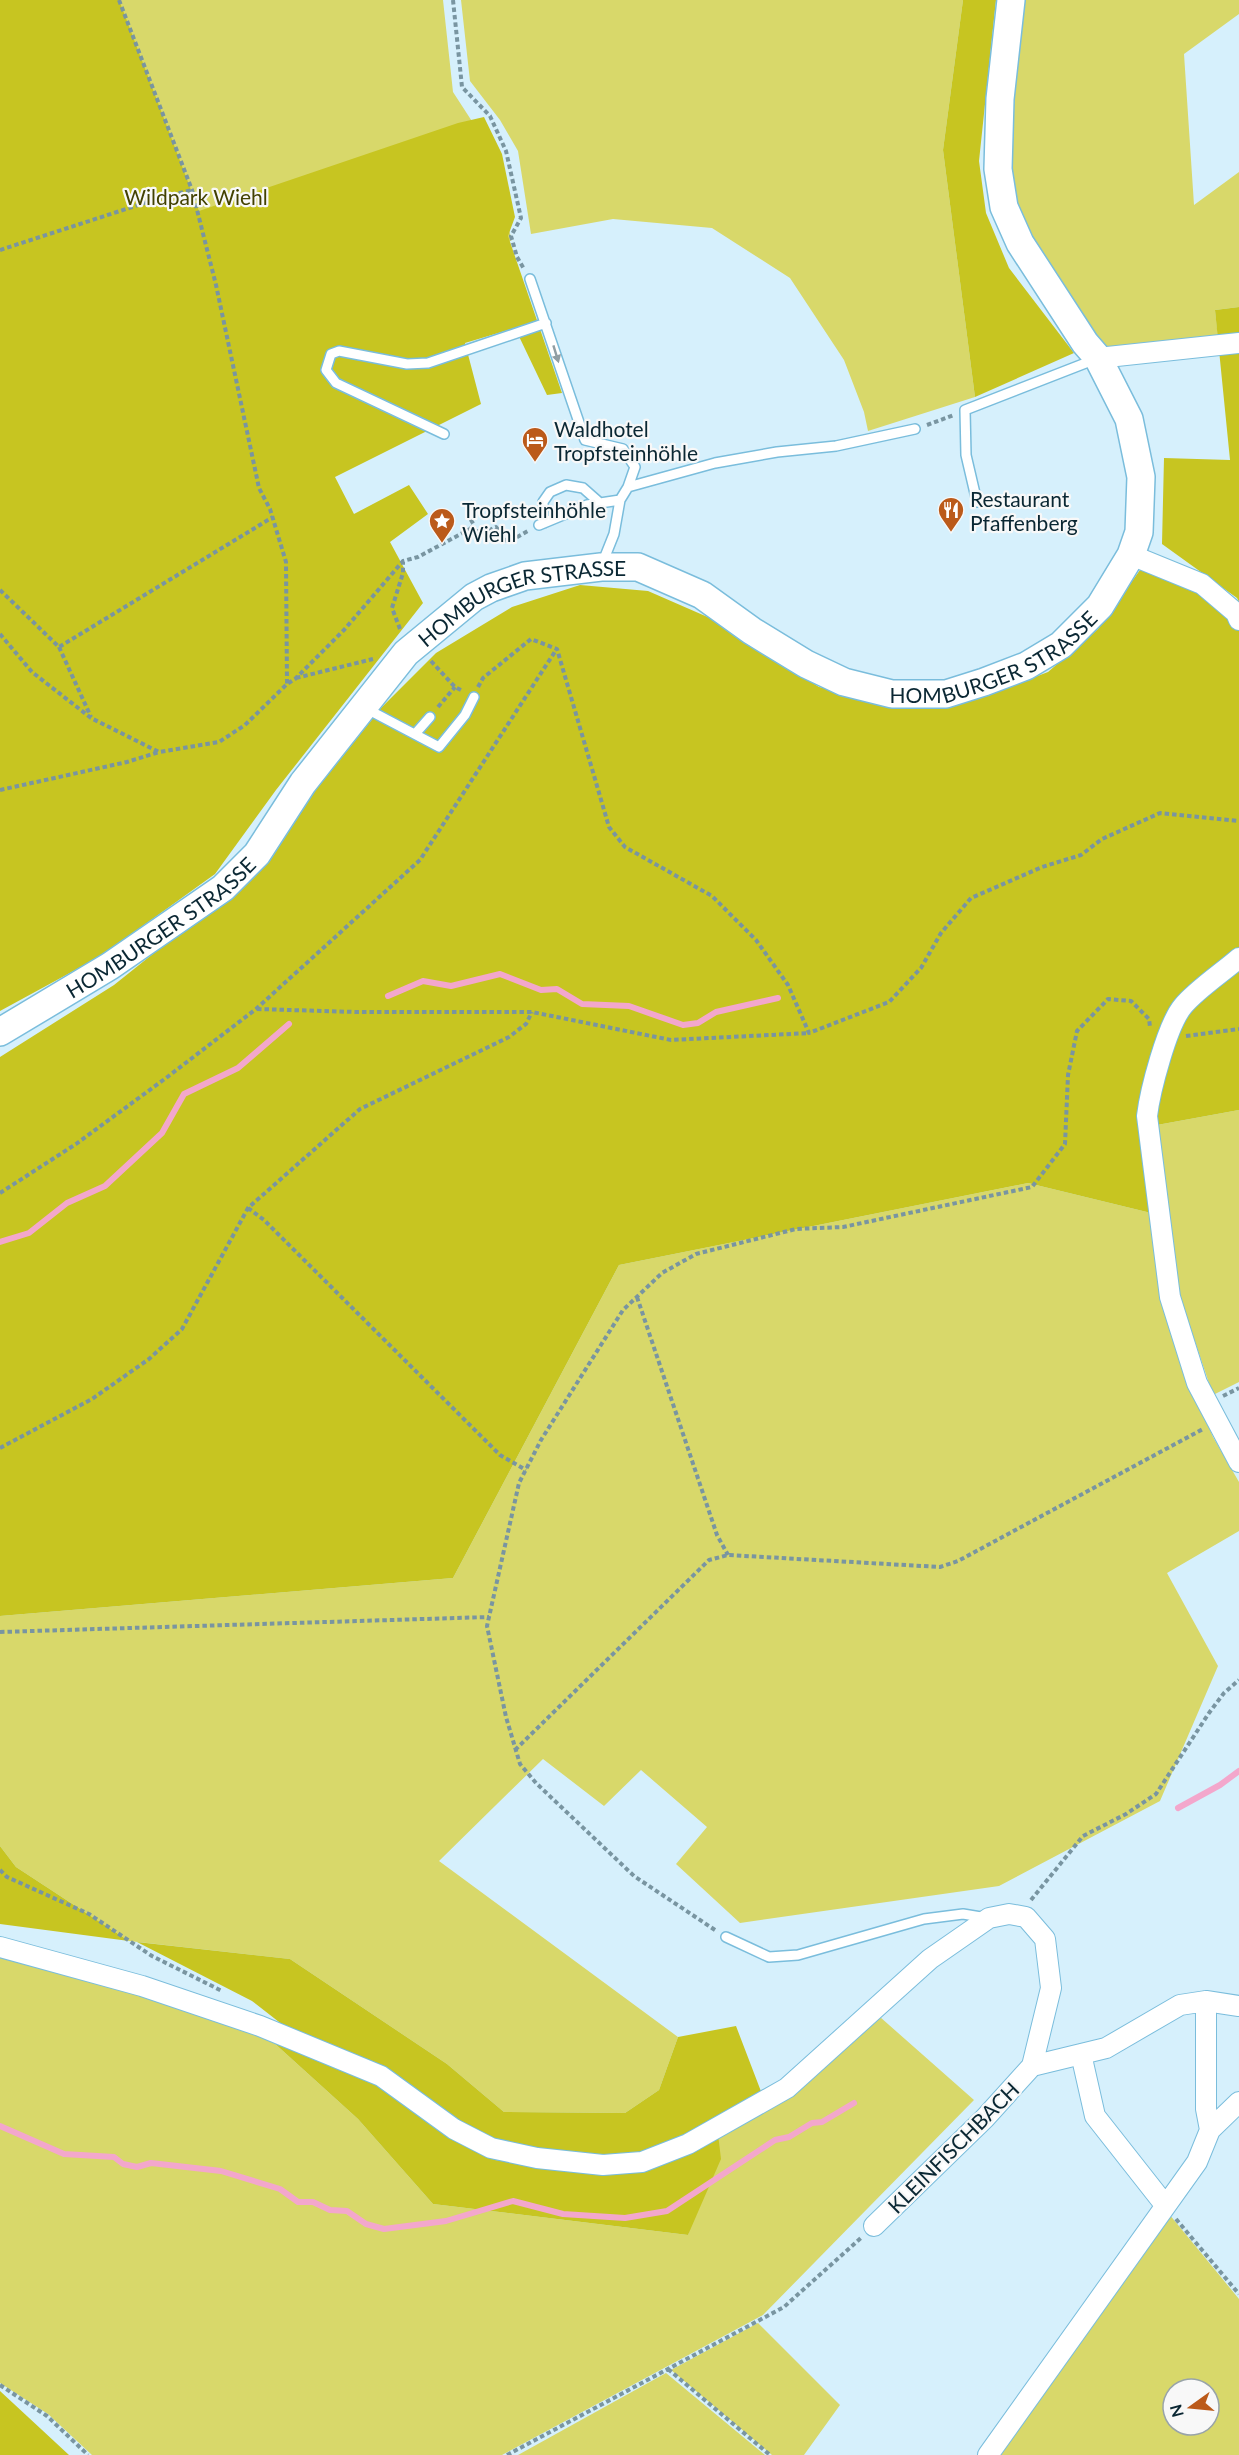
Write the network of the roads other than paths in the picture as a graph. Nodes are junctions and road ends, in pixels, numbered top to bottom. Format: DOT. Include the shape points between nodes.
graph roads {
  1 [pos="1011,0"];
  2 [pos="530,279"];
  3 [pos="546,323"];
  4 [pos="1239,343"];
  5 [pos="1098,358"];
  6 [pos="915,429"];
  7 [pos="444,434"];
  8 [pos="628,487"];
  9 [pos="620,500"];
  10 [pos="977,502"];
  11 [pos="600,503"];
  12 [pos="1131,555"];
  13 [pos="601,567"];
  14 [pos="1239,620"];
  15 [pos="474,697"];
  16 [pos="363,707"];
  17 [pos="430,717"];
  18 [pos="414,734"];
  19 [pos="1239,958"];
  20 [pos="0,1032"];
  21 [pos="1239,1462"];
  22 [pos="989,1918"];
  23 [pos="726,1937"];
  24 [pos="0,1947"];
  25 [pos="1206,2001"];
  26 [pos="1239,2006"];
  27 [pos="1081,2054"];
  28 [pos="1032,2067"];
  29 [pos="1239,2102"];
  30 [pos="1210,2130"];
  31 [pos="1165,2205"];
  32 [pos="874,2226"];
  33 [pos="987,2455"];
  1 -- 5 [label="main road, HOMBURGER STRASSE" via="1000,99 998,169 1004,207 1020,243"];
  2 -- 3 [label="lane"];
  3 -- 7 [label="lane" via="428,363 407,364 339,351 331,354 326,370 336,382"];
  3 -- 8 [label="lane, one-way" via="585,440 623,449 635,467"];
  4 -- 5 [label="street"];
  5 -- 10 [label="lane" via="965,410 966,455"];
  5 -- 12 [label="main road, HOMBURGER STRASSE" via="1129,419 1141,477 1138,532"];
  6 -- 8 [label="lane" via="836,446 715,463"];
  8 -- 9 [label="lane"];
  9 -- 11 [label="lane"];
  9 -- 13 [label="lane" via="615,534"];
  11 -- 11 [label="lane" via="587,505 542,524 543,502 550,492 566,485 583,488"];
  12 -- 13 [label="main road, HOMBURGER STRASSE" via="1100,606 1061,645 1026,666 946,694 892,694 844,682 806,664 702,596 638,567"];
  12 -- 14 [label="street" via="1202,584"];
  13 -- 16 [label="main road, HOMBURGER STRASSE" via="525,576 474,597 412,648"];
  15 -- 18 [label="lane" via="439,747"];
  16 -- 18 [label="lane"];
  16 -- 20 [label="main road, HOMBURGER STRASSE" via="303,783 257,854 223,888 111,966"];
  17 -- 18 [label="lane"];
  19 -- 21 [label="street" via="1182,1006 1159,1034 1147,1116 1170,1297 1197,1383"];
  22 -- 23 [label="lane" via="963,1914 924,1918 798,1954 769,1957"];
  22 -- 24 [label="street" via="930,1959 788,2088 688,2144 642,2162 603,2165 491,2148 454,2129 381,2076 260,2026 142,1986"];
  22 -- 28 [label="street, KLEINFISCHBACH" via="1009,1914 1026,1917 1045,1939 1051,1989"];
  25 -- 26 [label="street, KLEINFISCHBACH"];
  25 -- 27 [label="street, KLEINFISCHBACH" via="1180,2005 1106,2048"];
  25 -- 30 [label="street" via="1206,2109"];
  27 -- 28 [label="street, KLEINFISCHBACH"];
  27 -- 31 [label="street" via="1095,2116"];
  28 -- 32 [label="street, KLEINFISCHBACH"];
  29 -- 30 [label="street"];
  30 -- 31 [label="street" via="1197,2162"];
  31 -- 33 [label="street"];
}
